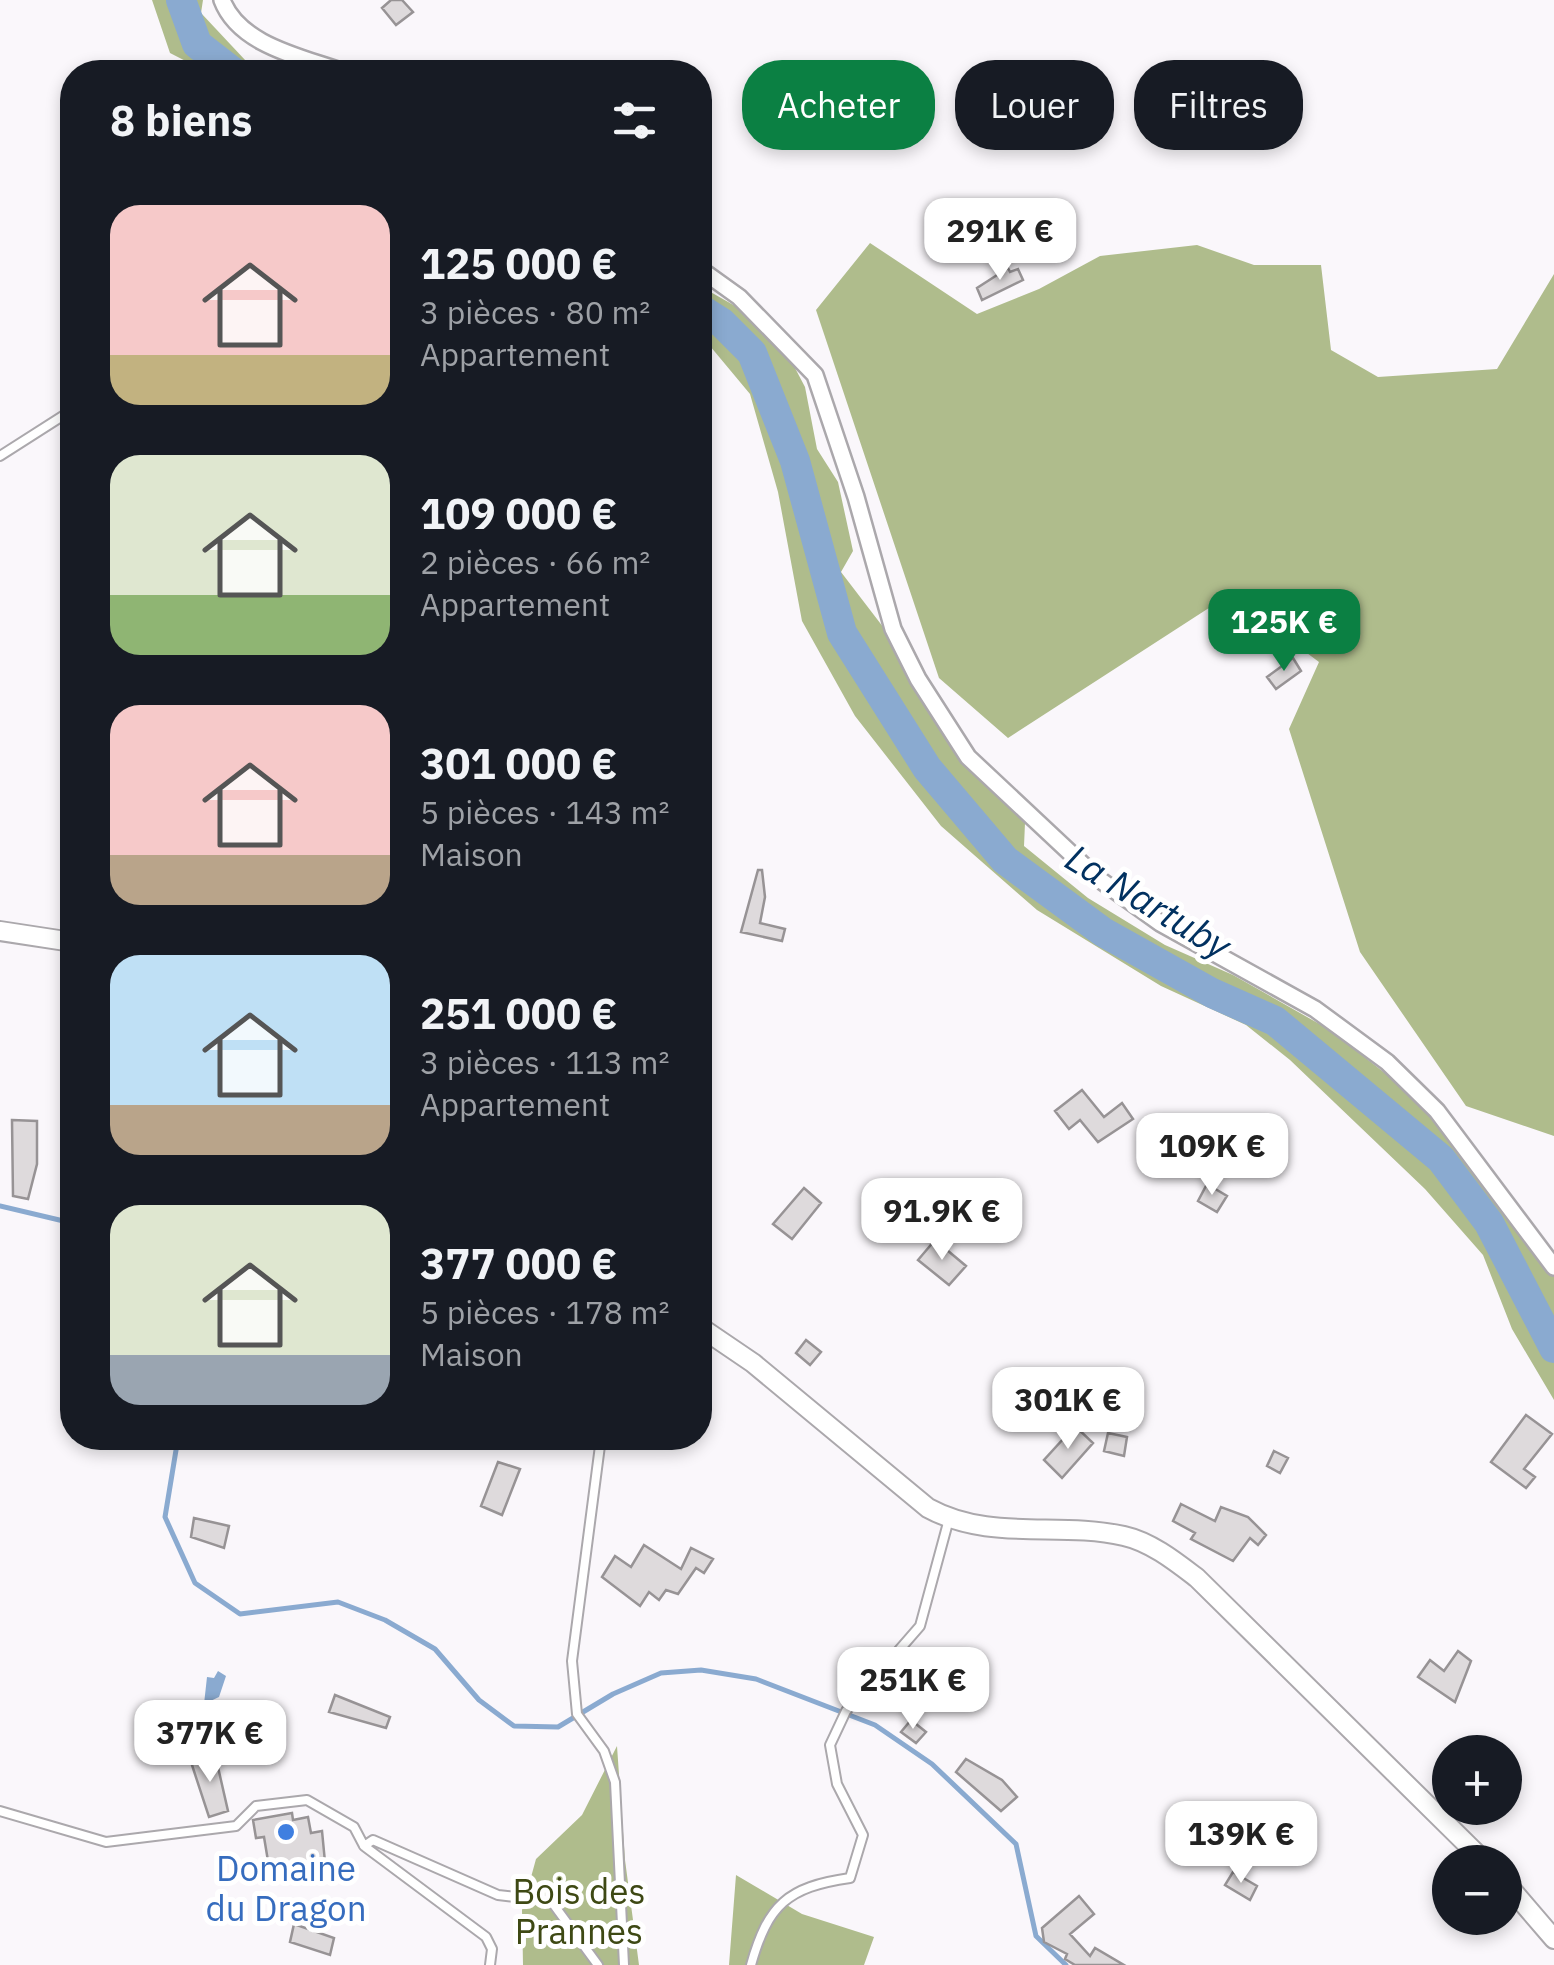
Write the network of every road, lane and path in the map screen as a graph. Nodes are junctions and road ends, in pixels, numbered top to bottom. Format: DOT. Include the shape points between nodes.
graph roads {
  1 [pos="222,0"];
  2 [pos="313,60"];
  3 [pos="712,277"];
  4 [pos="60,418"];
  5 [pos="0,456"];
  6 [pos="0,931"];
  7 [pos="60,940"];
  8 [pos="1554,1267"];
  9 [pos="712,1335"];
  10 [pos="599,1450"];
  11 [pos="949,1519"];
  12 [pos="0,1811"];
  13 [pos="1468,1845"];
  14 [pos="364,1846"];
  15 [pos="1522,1902"];
  16 [pos="1554,1939"];
  17 [pos="490,1965"];
  18 [pos="598,1965"];
  19 [pos="624,1965"];
  20 [pos="751,1965"];
  1 -- 2 [label="street" via="244,33"];
  3 -- 8 [label="street" via="739,296 815,375 893,629 968,757 1096,877 1160,923 1316,1009 1386,1062 1437,1111"];
  4 -- 5 [label="lane"];
  6 -- 7 [label="street"];
  9 -- 11 [label="street"];
  10 -- 19 [label="lane" via="572,1697 615,1782"];
  11 -- 13 [label="street" via="979,1528 1128,1536 1172,1559"];
  11 -- 20 [label="lane" via="920,1626 844,1713 830,1745 837,1784 863,1835 850,1878 785,1898 763,1924"];
  12 -- 14 [label="lane" via="106,1842 236,1826 256,1806 307,1800 354,1827"];
  14 -- 17 [label="lane" via="486,1938"];
  14 -- 18 [label="lane" via="373,1840 498,1895 551,1901"];
  15 -- 16 [label="street"];
}
